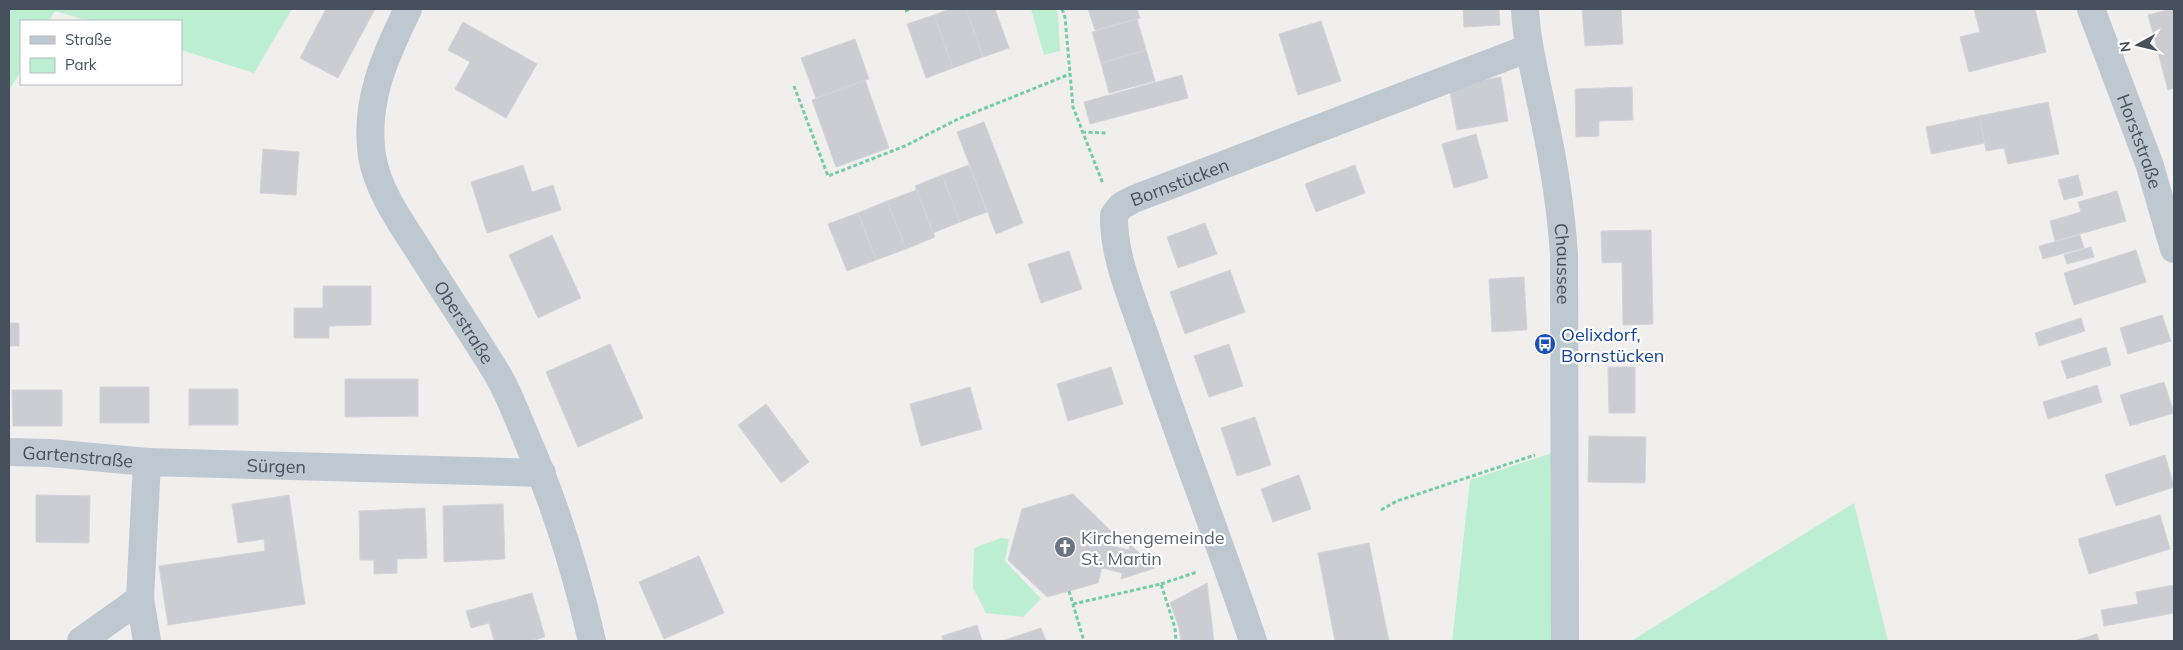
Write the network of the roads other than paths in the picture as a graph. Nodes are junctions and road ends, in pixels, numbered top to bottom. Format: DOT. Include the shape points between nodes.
graph roads {
  1 [pos="408,9"];
  2 [pos="1525,9"];
  3 [pos="2091,9"];
  4 [pos="1529,48"];
  5 [pos="2174,249"];
  6 [pos="9,452"];
  7 [pos="147,462"];
  8 [pos="542,473"];
  9 [pos="140,599"];
  10 [pos="82,641"];
  11 [pos="147,641"];
  12 [pos="592,641"];
  13 [pos="1253,641"];
  14 [pos="1565,641"];
  1 -- 8 [label="street, Oberstraße" via="376,83 371,116 372,158 381,185 401,223 499,377"];
  2 -- 4 [label="street, Chaussee"];
  3 -- 5 [label="street, Horststraße" via="2150,166"];
  4 -- 13 [label="street, Bornstücken" via="1134,199 1114,214 1116,243 1124,270 1167,402"];
  4 -- 14 [label="street, Chaussee" via="1562,214"];
  6 -- 7 [label="street, Gartenstraße"];
  7 -- 8 [label="street, Sürgen"];
  7 -- 9 [label="street"];
  8 -- 12 [label="street, Oberstraße" via="571,557"];
  9 -- 10 [label="street"];
  9 -- 11 [label="street"];
}
